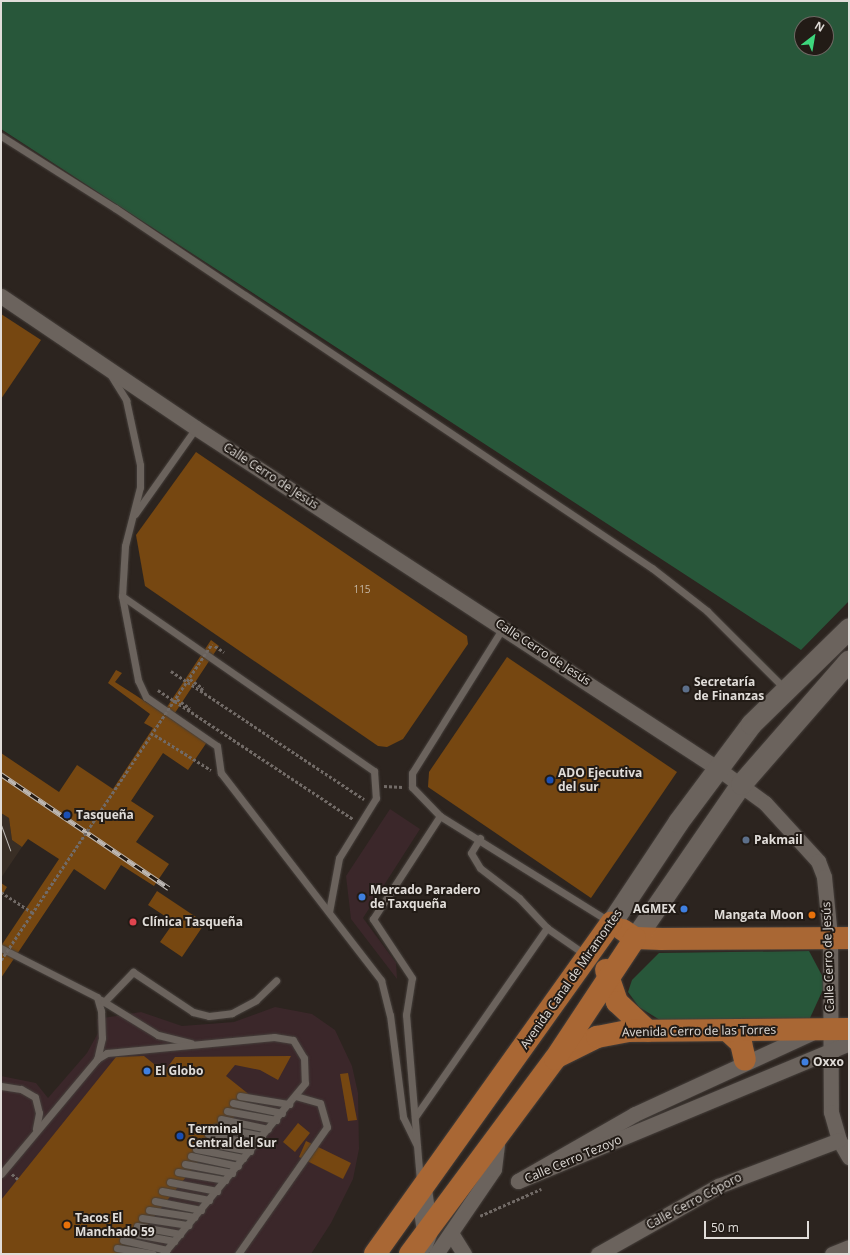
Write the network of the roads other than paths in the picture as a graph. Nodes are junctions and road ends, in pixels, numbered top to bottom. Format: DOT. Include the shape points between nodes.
graph roads {
  1 [pos="1,136"];
  2 [pos="1,296"];
  3 [pos="104,366"];
  4 [pos="196,428"];
  5 [pos="132,518"];
  6 [pos="122,596"];
  7 [pos="504,626"];
  8 [pos="849,628"];
  9 [pos="849,640"];
  10 [pos="849,660"];
  11 [pos="849,681"];
  12 [pos="826,685"];
  13 [pos="784,688"];
  14 [pos="717,768"];
  15 [pos="741,784"];
  16 [pos="440,816"];
  17 [pos="480,838"];
  18 [pos="329,912"];
  19 [pos="611,923"];
  20 [pos="547,928"];
  21 [pos="843,936"];
  22 [pos="635,938"];
  23 [pos="1,948"];
  24 [pos="588,956"];
  25 [pos="608,980"];
  26 [pos="276,981"];
  27 [pos="97,997"];
  28 [pos="104,1002"];
  29 [pos="833,1029"];
  30 [pos="648,1031"];
  31 [pos="728,1031"];
  32 [pos="849,1043"];
  33 [pos="199,1045"];
  34 [pos="97,1059"];
  35 [pos="554,1059"];
  36 [pos="745,1060"];
  37 [pos="1,1086"];
  38 [pos="240,1096"];
  39 [pos="296,1096"];
  40 [pos="233,1103"];
  41 [pos="289,1104"];
  42 [pos="227,1111"];
  43 [pos="282,1113"];
  44 [pos="415,1117"];
  45 [pos="221,1119"];
  46 [pos="276,1120"];
  47 [pos="216,1127"];
  48 [pos="268,1128"];
  49 [pos="36,1130"];
  50 [pos="208,1134"];
  51 [pos="499,1134"];
  52 [pos="262,1136"];
  53 [pos="839,1140"];
  54 [pos="202,1142"];
  55 [pos="256,1144"];
  56 [pos="417,1146"];
  57 [pos="196,1149"];
  58 [pos="250,1151"];
  59 [pos="191,1156"];
  60 [pos="849,1157"];
  61 [pos="243,1158"];
  62 [pos="185,1164"];
  63 [pos="238,1166"];
  64 [pos="178,1172"];
  65 [pos="232,1173"];
  66 [pos="1,1174"];
  67 [pos="226,1180"];
  68 [pos="170,1182"];
  69 [pos="421,1188"];
  70 [pos="162,1191"];
  71 [pos="217,1191"];
  72 [pos="209,1200"];
  73 [pos="155,1201"];
  74 [pos="150,1210"];
  75 [pos="201,1210"];
  76 [pos="194,1217"];
  77 [pos="142,1218"];
  78 [pos="188,1225"];
  79 [pos="137,1226"];
  80 [pos="427,1231"];
  81 [pos="130,1233"];
  82 [pos="450,1233"];
  83 [pos="180,1234"];
  84 [pos="123,1240"];
  85 [pos="174,1241"];
  86 [pos="849,1247"];
  87 [pos="117,1248"];
  88 [pos="165,1252"];
  89 [pos="153,1254"];
  90 [pos="238,1254"];
  91 [pos="375,1254"];
  92 [pos="410,1254"];
  93 [pos="418,1254"];
  94 [pos="436,1254"];
  95 [pos="464,1254"];
  96 [pos="598,1254"];
  97 [pos="832,1254"];
  1 -- 13 [label="lane" via="115,208 652,568 707,611"];
  2 -- 3 [label="street, Calle Cerro de Jesús"];
  3 -- 4 [label="street, Calle Cerro de Jesús"];
  3 -- 5 [label="lane" via="126,400 138,445 140,487"];
  4 -- 5 [label="lane"];
  4 -- 7 [label="street, Calle Cerro de Jesús"];
  5 -- 6 [label="lane" via="125,546"];
  6 -- 18 [label="lane" via="131,654 146,697 217,746 221,773"];
  6 -- 18 [label="lane" via="374,771 376,798 339,858"];
  7 -- 14 [label="street, Calle Cerro de Jesús"];
  7 -- 16 [label="lane" via="412,773 412,787"];
  8 -- 13 [label="main road, Avenida Canal de Miramontes"];
  9 -- 12 [label="main road" via="824,665 822,674"];
  10 -- 12 [label="main road"];
  11 -- 12 [label="main road" via="836,690"];
  12 -- 15 [label="main road"];
  13 -- 14 [label="main road, Avenida Canal de Miramontes"];
  14 -- 15 [label="street, Calle Cerro de Jesús"];
  14 -- 19 [label="main road, Avenida Canal de Miramontes"];
  15 -- 21 [label="street, Calle Cerro de Jesús" via="765,803 818,861"];
  15 -- 22 [label="main road"];
  16 -- 17 [label="lane"];
  16 -- 44 [label="lane" via="373,919 412,978 406,1015"];
  17 -- 19 [label="lane"];
  17 -- 20 [label="lane" via="471,853 480,868 519,898"];
  18 -- 56 [label="lane" via="381,980 390,1015 403,1117"];
  19 -- 22 [label="main road"];
  19 -- 24 [label="main road, Avenida Canal de Miramontes"];
  19 -- 25 [label="main road" via="605,958"];
  20 -- 24 [label="lane"];
  20 -- 44 [label="lane"];
  21 -- 22 [label="main road"];
  21 -- 29 [label="street, Calle Cerro de Jesús"];
  22 -- 25 [label="main road"];
  23 -- 27 [label="lane"];
  24 -- 69 [label="main road, Avenida Canal de Miramontes"];
  25 -- 30 [label="main road" via="623,1010"];
  25 -- 35 [label="main road"];
  26 -- 28 [label="lane" via="256,1000 232,1013 209,1016 193,1012 133,972"];
  27 -- 28 [label="lane"];
  27 -- 34 [label="lane" via="102,1038"];
  28 -- 33 [label="lane" via="158,1035"];
  29 -- 31 [label="main road, Avenida Cerro de las Torres"];
  29 -- 36 [label="street, Calle Cerro Tezoyo"];
  29 -- 53 [label="street, Calle Cerro de Jesús" via="831,1112"];
  30 -- 31 [label="main road, Avenida Cerro de las Torres"];
  30 -- 35 [label="main road, Avenida Cerro de las Torres" via="610,1033"];
  31 -- 36 [label="main road" via="741,1043"];
  32 -- 36 [label="street, Calle Cerro Tezoyo" via="518,1181 635,1114"];
  33 -- 34 [label="lane" via="122,1049"];
  33 -- 39 [label="lane" via="274,1037 293,1040 301,1048 306,1071 305,1083"];
  34 -- 49 [label="lane"];
  35 -- 51 [label="main road"];
  37 -- 49 [label="lane" via="21,1089 35,1097 39,1113"];
  38 -- 41 [label="lane"];
  39 -- 41 [label="lane"];
  39 -- 90 [label="lane" via="320,1103 327,1127"];
  40 -- 43 [label="lane"];
  41 -- 43 [label="lane"];
  42 -- 46 [label="lane"];
  43 -- 46 [label="lane"];
  44 -- 56 [label="lane"];
  45 -- 48 [label="lane"];
  46 -- 48 [label="lane"];
  47 -- 52 [label="lane"];
  48 -- 52 [label="lane"];
  49 -- 66 [label="lane"];
  50 -- 55 [label="lane"];
  51 -- 80 [label="main road"];
  51 -- 82 [label="street" via="494,1169"];
  52 -- 55 [label="lane"];
  53 -- 60 [label="street, Calle Cerro de Jesús"];
  53 -- 96 [label="street, Calle Cerro Cóporo" via="718,1186"];
  54 -- 58 [label="lane"];
  55 -- 58 [label="lane"];
  56 -- 69 [label="lane"];
  57 -- 61 [label="lane"];
  58 -- 61 [label="lane"];
  59 -- 63 [label="lane"];
  61 -- 63 [label="lane"];
  62 -- 65 [label="lane"];
  63 -- 65 [label="lane"];
  64 -- 67 [label="lane"];
  65 -- 67 [label="lane"];
  67 -- 71 [label="lane"];
  68 -- 71 [label="lane"];
  69 -- 80 [label="main road"];
  69 -- 91 [label="main road, Avenida Canal de Miramontes"];
  70 -- 72 [label="lane"];
  71 -- 72 [label="lane"];
  72 -- 75 [label="lane"];
  73 -- 75 [label="lane"];
  74 -- 76 [label="lane"];
  75 -- 76 [label="lane"];
  76 -- 78 [label="lane"];
  77 -- 78 [label="lane"];
  78 -- 83 [label="lane"];
  79 -- 83 [label="lane"];
  80 -- 92 [label="main road"];
  80 -- 93 [label="main road"];
  81 -- 85 [label="lane"];
  82 -- 94 [label="street"];
  82 -- 95 [label="street"];
  83 -- 85 [label="lane"];
  84 -- 88 [label="lane"];
  85 -- 88 [label="lane"];
  86 -- 97 [label="street"];
  87 -- 89 [label="lane"];
}
